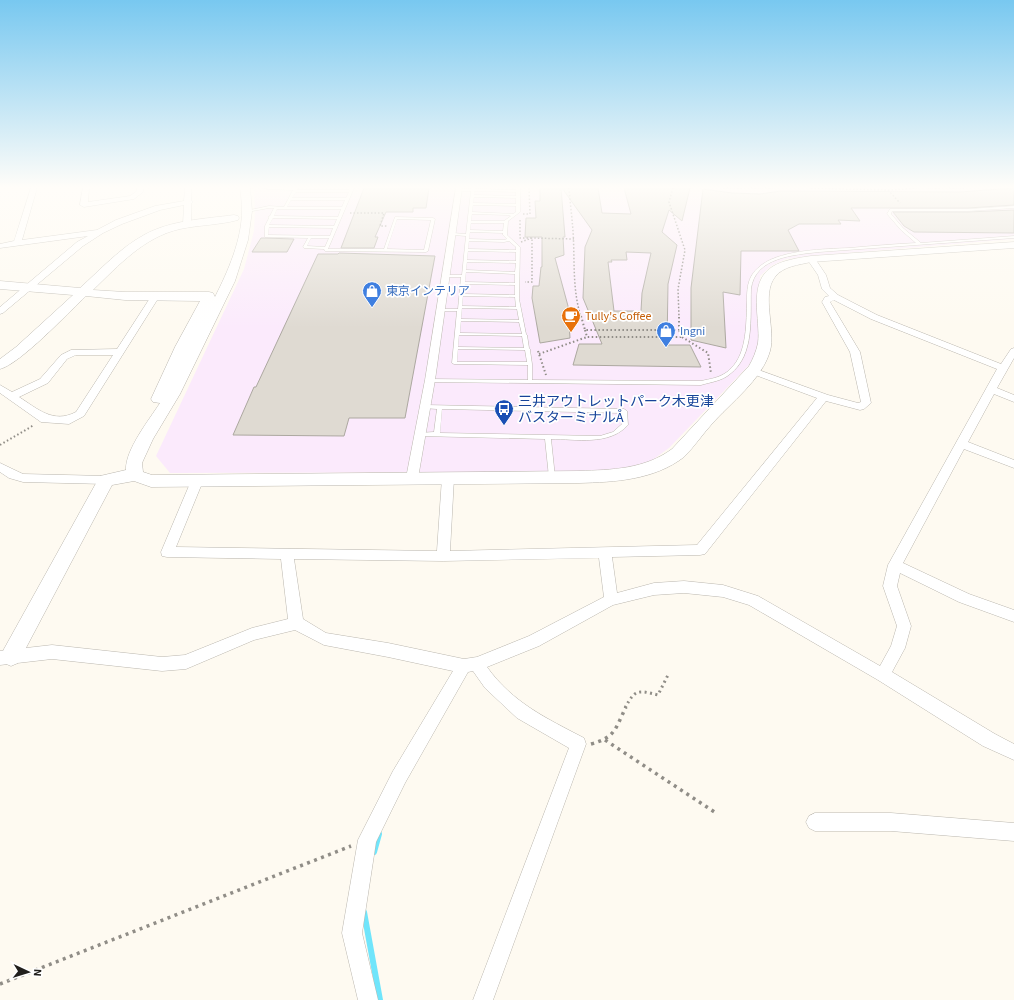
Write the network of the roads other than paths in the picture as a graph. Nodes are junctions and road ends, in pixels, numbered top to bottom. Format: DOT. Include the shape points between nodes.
graph roads {
  1 [pos="453,234"];
  2 [pos="20,235"];
  3 [pos="75,235"];
  4 [pos="94,235"];
  5 [pos="154,235"];
  6 [pos="231,235"];
  7 [pos="243,235"];
  8 [pos="266,235"];
  9 [pos="390,235"];
  10 [pos="430,235"];
  11 [pos="468,235"];
  12 [pos="505,235"];
  13 [pos="908,235"];
  14 [pos="310,237"];
  15 [pos="332,237"];
  16 [pos="1014,238"];
  17 [pos="510,239"];
  18 [pos="467,240"];
  19 [pos="17,243"];
  20 [pos="920,244"];
  21 [pos="1014,245"];
  22 [pos="0,246"];
  23 [pos="327,248"];
  24 [pos="466,250"];
  25 [pos="385,251"];
  26 [pos="518,251"];
  27 [pos="811,259"];
  28 [pos="465,261"];
  29 [pos="518,262"];
  30 [pos="517,273"];
  31 [pos="464,274"];
  32 [pos="446,276"];
  33 [pos="463,283"];
  34 [pos="517,284"];
  35 [pos="0,285"];
  36 [pos="27,288"];
  37 [pos="84,292"];
  38 [pos="462,295"];
  39 [pos="517,296"];
  40 [pos="155,297"];
  41 [pos="209,297"];
  42 [pos="836,297"];
  43 [pos="460,308"];
  44 [pos="519,308"];
  45 [pos="441,310"];
  46 [pos="0,311"];
  47 [pos="757,316"];
  48 [pos="459,320"];
  49 [pos="522,321"];
  50 [pos="457,334"];
  51 [pos="525,335"];
  52 [pos="456,348"];
  53 [pos="528,349"];
  54 [pos="1014,351"];
  55 [pos="120,352"];
  56 [pos="530,364"];
  57 [pos="0,365"];
  58 [pos="1003,368"];
  59 [pos="753,371"];
  60 [pos="430,380"];
  61 [pos="530,381"];
  62 [pos="0,388"];
  63 [pos="992,390"];
  64 [pos="12,396"];
  65 [pos="824,397"];
  66 [pos="1014,399"];
  67 [pos="425,407"];
  68 [pos="440,408"];
  69 [pos="420,434"];
  70 [pos="437,434"];
  71 [pos="548,437"];
  72 [pos="145,439"];
  73 [pos="961,443"];
  74 [pos="1014,464"];
  75 [pos="0,467"];
  76 [pos="135,475"];
  77 [pos="552,477"];
  78 [pos="412,478"];
  79 [pos="448,478"];
  80 [pos="106,480"];
  81 [pos="197,481"];
  82 [pos="605,553"];
  83 [pos="287,554"];
  84 [pos="444,556"];
  85 [pos="895,565"];
  86 [pos="611,600"];
  87 [pos="1014,616"];
  88 [pos="296,623"];
  89 [pos="5,657"];
  90 [pos="470,665"];
  91 [pos="883,675"];
  92 [pos="1014,752"];
  93 [pos="815,822"];
  94 [pos="1014,832"];
  95 [pos="368,1000"];
  96 [pos="482,1000"];
  1 -- 32 [label="street"];
  2 -- 19 [label="street"];
  3 -- 19 [label="street"];
  4 -- 36 [label="street"];
  5 -- 37 [label="street" via="122,256"];
  6 -- 41 [label="street"];
  7 -- 72 [label="street" via="229,281 173,394"];
  8 -- 14 [label="lane"];
  9 -- 25 [label="lane"];
  10 -- 25 [label="lane" via="426,251"];
  11 -- 18 [label="lane"];
  12 -- 17 [label="lane"];
  13 -- 20 [label="lane"];
  14 -- 15 [label="lane"];
  14 -- 23 [label="lane" via="305,248"];
  15 -- 23 [label="lane"];
  16 -- 20 [label="lane"];
  17 -- 18 [label="lane"];
  17 -- 26 [label="lane" via="518,247"];
  18 -- 24 [label="lane"];
  19 -- 22 [label="street"];
  20 -- 47 [label="lane" via="819,251 776,259 753,275 749,285"];
  21 -- 27 [label="street"];
  23 -- 25 [label="lane" via="326,250"];
  24 -- 26 [label="lane"];
  24 -- 28 [label="lane"];
  26 -- 29 [label="lane"];
  27 -- 42 [label="street" via="822,275 826,289"];
  27 -- 47 [label="street" via="789,263 768,277"];
  28 -- 29 [label="lane"];
  28 -- 31 [label="lane"];
  29 -- 30 [label="lane"];
  30 -- 31 [label="lane"];
  30 -- 34 [label="lane"];
  31 -- 32 [label="lane"];
  31 -- 33 [label="lane"];
  32 -- 45 [label="street"];
  33 -- 34 [label="lane"];
  33 -- 38 [label="lane"];
  34 -- 39 [label="lane"];
  35 -- 36 [label="street"];
  36 -- 37 [label="street"];
  36 -- 46 [label="street"];
  37 -- 40 [label="street"];
  37 -- 57 [label="street" via="21,350"];
  38 -- 39 [label="lane"];
  38 -- 43 [label="lane"];
  39 -- 44 [label="lane"];
  40 -- 41 [label="street"];
  40 -- 55 [label="street"];
  41 -- 72 [label="street" via="159,394"];
  42 -- 58 [label="street" via="874,317"];
  42 -- 65 [label="street" via="826,302 855,352 866,403 860,407"];
  43 -- 44 [label="lane"];
  43 -- 45 [label="lane"];
  43 -- 48 [label="lane"];
  44 -- 49 [label="lane"];
  45 -- 60 [label="street"];
  47 -- 59 [label="street" via="765,334 763,352"];
  47 -- 61 [label="lane" via="748,334 745,350 735,366 724,378 718,380 701,383"];
  48 -- 49 [label="lane"];
  48 -- 50 [label="lane"];
  49 -- 51 [label="lane"];
  50 -- 51 [label="lane"];
  50 -- 52 [label="lane"];
  51 -- 53 [label="lane"];
  52 -- 53 [label="lane"];
  52 -- 56 [label="lane" via="454,363"];
  53 -- 56 [label="lane"];
  54 -- 58 [label="street"];
  55 -- 64 [label="street" via="74,352 64,357 44,381"];
  55 -- 64 [label="street" via="80,414 69,420 45,419"];
  56 -- 61 [label="lane"];
  58 -- 63 [label="street"];
  59 -- 65 [label="street"];
  59 -- 77 [label="street" via="677,453 661,464 625,475"];
  60 -- 61 [label="lane"];
  60 -- 67 [label="street"];
  62 -- 64 [label="street"];
  63 -- 66 [label="street"];
  63 -- 73 [label="street"];
  65 -- 82 [label="street" via="700,550"];
  67 -- 68 [label="lane"];
  67 -- 69 [label="street"];
  68 -- 70 [label="lane"];
  68 -- 71 [label="lane" via="624,411 625,425 615,433 600,438"];
  69 -- 70 [label="lane"];
  69 -- 78 [label="street"];
  70 -- 71 [label="lane"];
  71 -- 77 [label="lane"];
  72 -- 76 [label="street" via="134,463"];
  73 -- 74 [label="street"];
  73 -- 85 [label="street"];
  75 -- 80 [label="street" via="23,478"];
  76 -- 80 [label="street"];
  76 -- 81 [label="street" via="151,481"];
  77 -- 79 [label="street"];
  78 -- 79 [label="street"];
  78 -- 81 [label="street"];
  79 -- 84 [label="street"];
  80 -- 89 [label="street"];
  81 -- 83 [label="street" via="167,552"];
  82 -- 84 [label="street"];
  82 -- 86 [label="street"];
  83 -- 84 [label="street"];
  83 -- 88 [label="street"];
  85 -- 87 [label="street" via="964,598"];
  85 -- 91 [label="street" via="890,586 904,626 898,648"];
  86 -- 90 [label="street" via="534,641"];
  86 -- 91 [label="street" via="654,589 684,587 723,591 753,600"];
  88 -- 89 [label="street" via="252,634 186,662 162,664 52,652"];
  88 -- 90 [label="street" via="324,639"];
  90 -- 95 [label="street" via="399,777 367,840 352,933"];
  90 -- 96 [label="street" via="522,712 578,744"];
  91 -- 92 [label="street" via="989,740"];
  93 -- 94 [label="street" via="891,822"];
}
